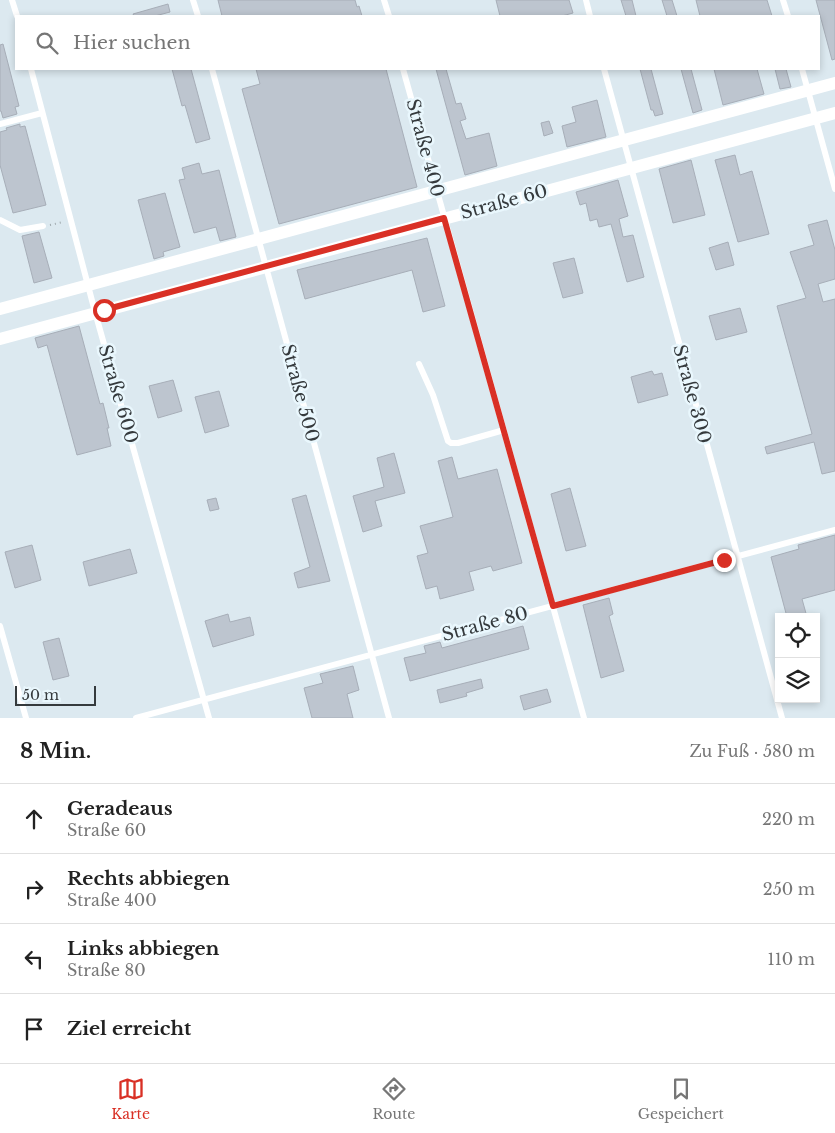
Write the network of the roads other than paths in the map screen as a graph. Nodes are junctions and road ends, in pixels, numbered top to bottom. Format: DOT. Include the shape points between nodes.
graph roads {
  1 [pos="12,0"];
  2 [pos="193,0"];
  3 [pos="384,0"];
  4 [pos="586,0"];
  5 [pos="783,0"];
  6 [pos="17,15"];
  7 [pos="198,15"];
  8 [pos="389,15"];
  9 [pos="590,15"];
  10 [pos="788,15"];
  11 [pos="31,70"];
  12 [pos="212,70"];
  13 [pos="403,70"];
  14 [pos="604,70"];
  15 [pos="802,70"];
  16 [pos="835,83"];
  17 [pos="808,90"];
  18 [pos="42,113"];
  19 [pos="835,113"];
  20 [pos="816,118"];
  21 [pos="0,124"];
  22 [pos="623,140"];
  23 [pos="630,168"];
  24 [pos="835,189"];
  25 [pos="437,191"];
  26 [pos="444,218"];
  27 [pos="0,220"];
  28 [pos="43,226"];
  29 [pos="258,239"];
  30 [pos="265,267"];
  31 [pos="88,284"];
  32 [pos="0,309"];
  33 [pos="96,312"];
  34 [pos="0,338"];
  35 [pos="420,364"];
  36 [pos="504,430"];
  37 [pos="835,530"];
  38 [pos="737,556"];
  39 [pos="553,606"];
  40 [pos="0,626"];
  41 [pos="372,654"];
  42 [pos="204,700"];
  43 [pos="26,718"];
  44 [pos="136,718"];
  45 [pos="209,718"];
  46 [pos="389,718"];
  47 [pos="584,718"];
  48 [pos="782,718"];
  1 -- 6 [label="lane"];
  2 -- 7 [label="lane"];
  3 -- 8 [label="lane"];
  4 -- 9 [label="lane"];
  5 -- 10 [label="lane"];
  11 -- 18 [label="lane, Straße 600"];
  12 -- 29 [label="lane, Straße 500"];
  13 -- 25 [label="lane, Straße 400"];
  14 -- 22 [label="lane, Straße 300"];
  15 -- 17 [label="lane"];
  16 -- 17 [label="street"];
  17 -- 20 [label="lane"];
  17 -- 22 [label="street"];
  18 -- 21 [label="lane"];
  18 -- 31 [label="lane, Straße 600"];
  19 -- 20 [label="street, Straße 60"];
  20 -- 23 [label="street, Straße 60"];
  20 -- 24 [label="lane"];
  22 -- 23 [label="lane, Straße 300"];
  22 -- 25 [label="street"];
  23 -- 26 [label="street, Straße 60"];
  23 -- 38 [label="lane, Straße 300"];
  25 -- 26 [label="lane, Straße 400"];
  25 -- 29 [label="street"];
  26 -- 30 [label="street, Straße 60"];
  26 -- 36 [label="lane, Straße 400"];
  27 -- 28 [label="lane" via="20,230"];
  29 -- 30 [label="lane, Straße 500"];
  29 -- 31 [label="street"];
  30 -- 33 [label="street, Straße 60"];
  30 -- 41 [label="lane, Straße 500"];
  31 -- 32 [label="street"];
  31 -- 33 [label="lane, Straße 600"];
  33 -- 34 [label="street, Straße 60"];
  33 -- 42 [label="lane, Straße 600"];
  35 -- 36 [label="lane" via="448,440 458,443"];
  36 -- 39 [label="lane, Straße 400"];
  37 -- 38 [label="lane, Straße 80"];
  38 -- 39 [label="lane, Straße 80"];
  38 -- 48 [label="lane, Straße 300"];
  39 -- 41 [label="lane, Straße 80"];
  39 -- 47 [label="lane, Straße 400"];
  40 -- 43 [label="lane"];
  41 -- 42 [label="lane, Straße 80"];
  41 -- 46 [label="lane, Straße 500"];
  42 -- 44 [label="lane, Straße 80"];
  42 -- 45 [label="lane, Straße 600"];
}
